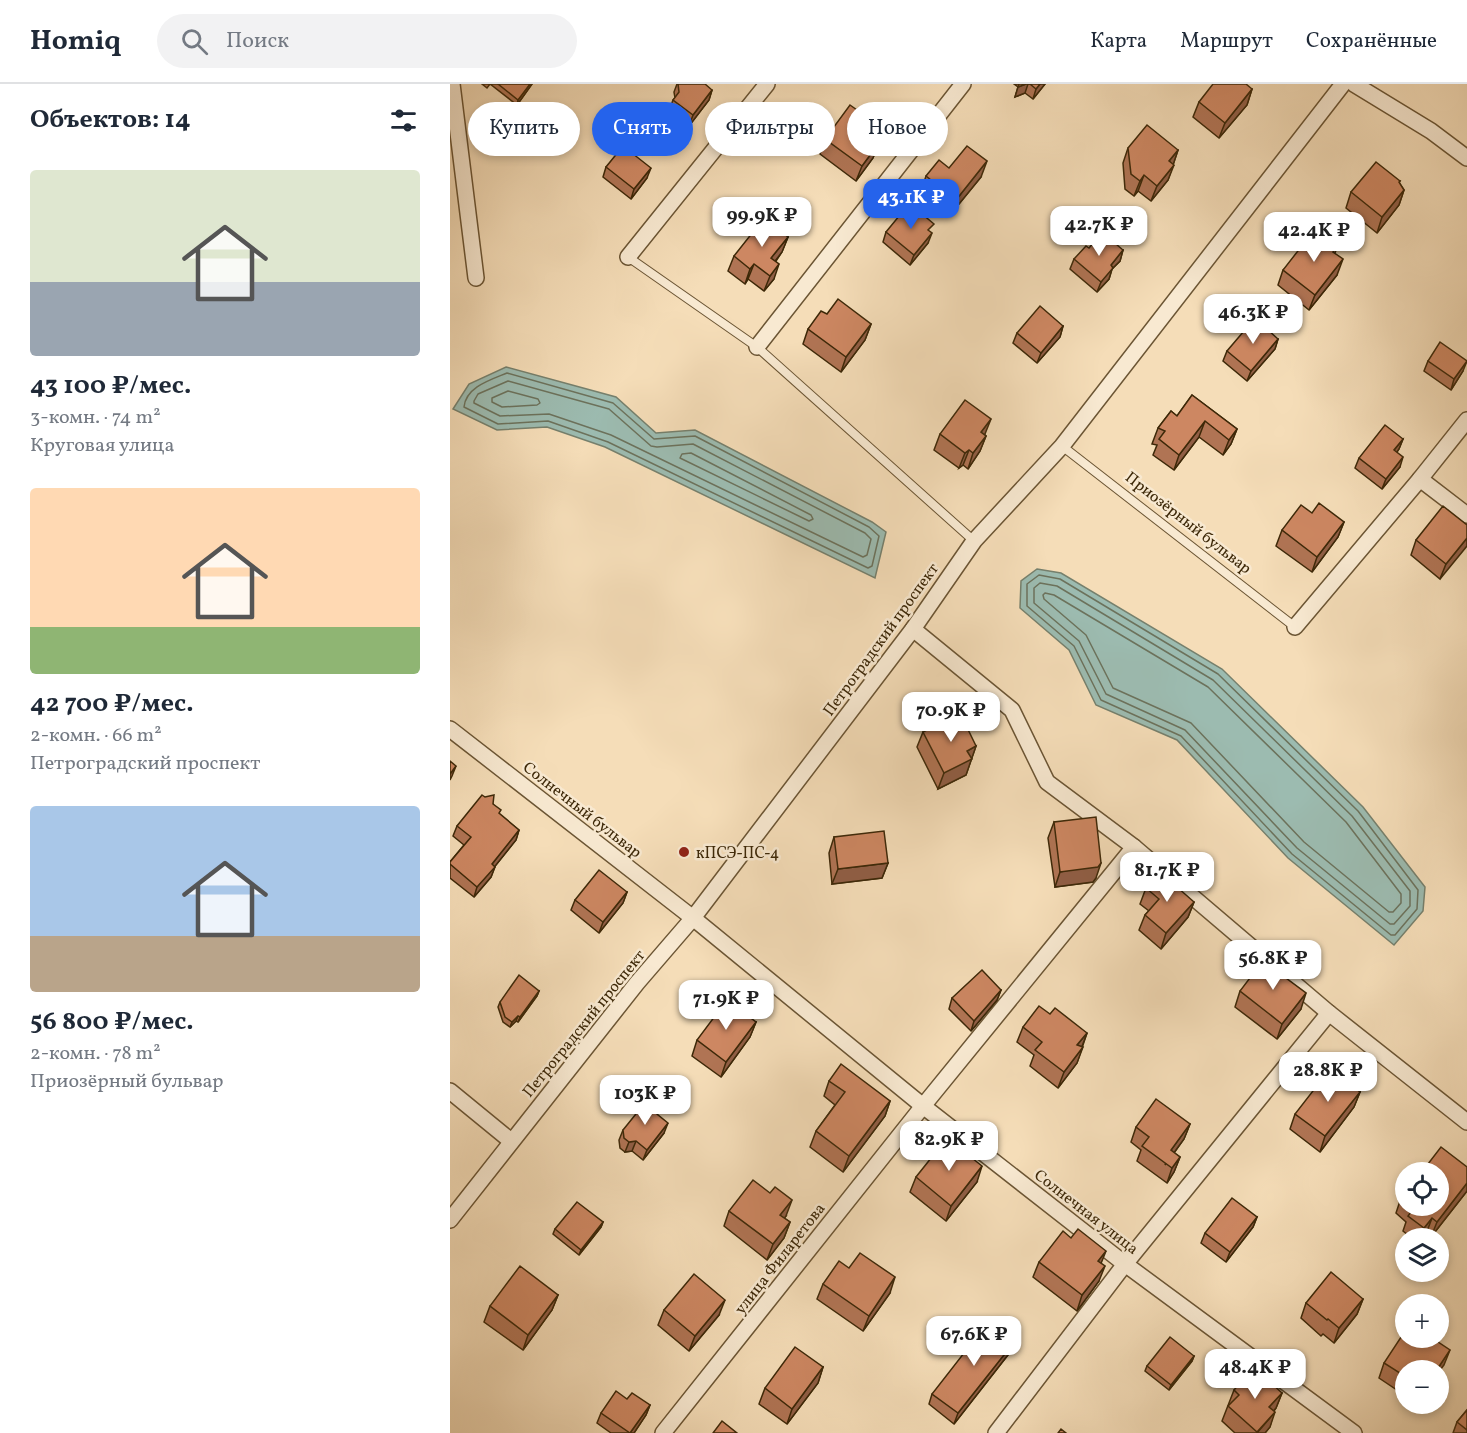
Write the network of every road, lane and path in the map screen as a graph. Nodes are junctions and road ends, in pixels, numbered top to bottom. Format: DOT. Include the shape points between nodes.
graph roads {
  1 [pos="452,84"];
  2 [pos="767,84"];
  3 [pos="963,84"];
  4 [pos="1343,84"];
  5 [pos="1353,84"];
  6 [pos="1467,158"];
  7 [pos="628,257"];
  8 [pos="476,278"];
  9 [pos="757,347"];
  10 [pos="1467,420"];
  11 [pos="1062,446"];
  12 [pos="1420,479"];
  13 [pos="1467,515"];
  14 [pos="974,541"];
  15 [pos="1295,627"];
  16 [pos="913,629"];
  17 [pos="450,729"];
  18 [pos="1134,848"];
  19 [pos="693,918"];
  20 [pos="1329,1013"];
  21 [pos="450,1091"];
  22 [pos="923,1106"];
  23 [pos="1467,1122"];
  24 [pos="511,1141"];
  25 [pos="450,1220"];
  26 [pos="1125,1264"];
  27 [pos="663,1433"];
  28 [pos="996,1433"];
  29 [pos="1354,1433"];
  1 -- 8 [label="street"];
  2 -- 7 [label="street"];
  3 -- 9 [label="street"];
  4 -- 11 [label="street, Петроградский проспект"];
  5 -- 6 [label="street" via="1431,131"];
  7 -- 9 [label="lane"];
  9 -- 14 [label="lane"];
  10 -- 12 [label="street"];
  11 -- 14 [label="street, Петроградский проспект"];
  11 -- 15 [label="lane, Приозёрный бульвар"];
  12 -- 13 [label="street"];
  12 -- 15 [label="street"];
  14 -- 16 [label="street, Петроградский проспект"];
  16 -- 18 [label="street" via="1012,710 1047,782"];
  16 -- 19 [label="street, Петроградский проспект"];
  17 -- 19 [label="street, Солнечный бульвар"];
  18 -- 20 [label="street"];
  18 -- 22 [label="street, улица Филаретова"];
  19 -- 22 [label="street, Солнечная улица"];
  19 -- 24 [label="street, Петроградский проспект"];
  20 -- 23 [label="street"];
  20 -- 26 [label="street"];
  21 -- 24 [label="street"];
  22 -- 26 [label="street, Солнечная улица"];
  22 -- 27 [label="street, улица Филаретова"];
  24 -- 25 [label="street, Петроградский проспект"];
  26 -- 28 [label="street"];
  26 -- 29 [label="street, Солнечная улица"];
}
